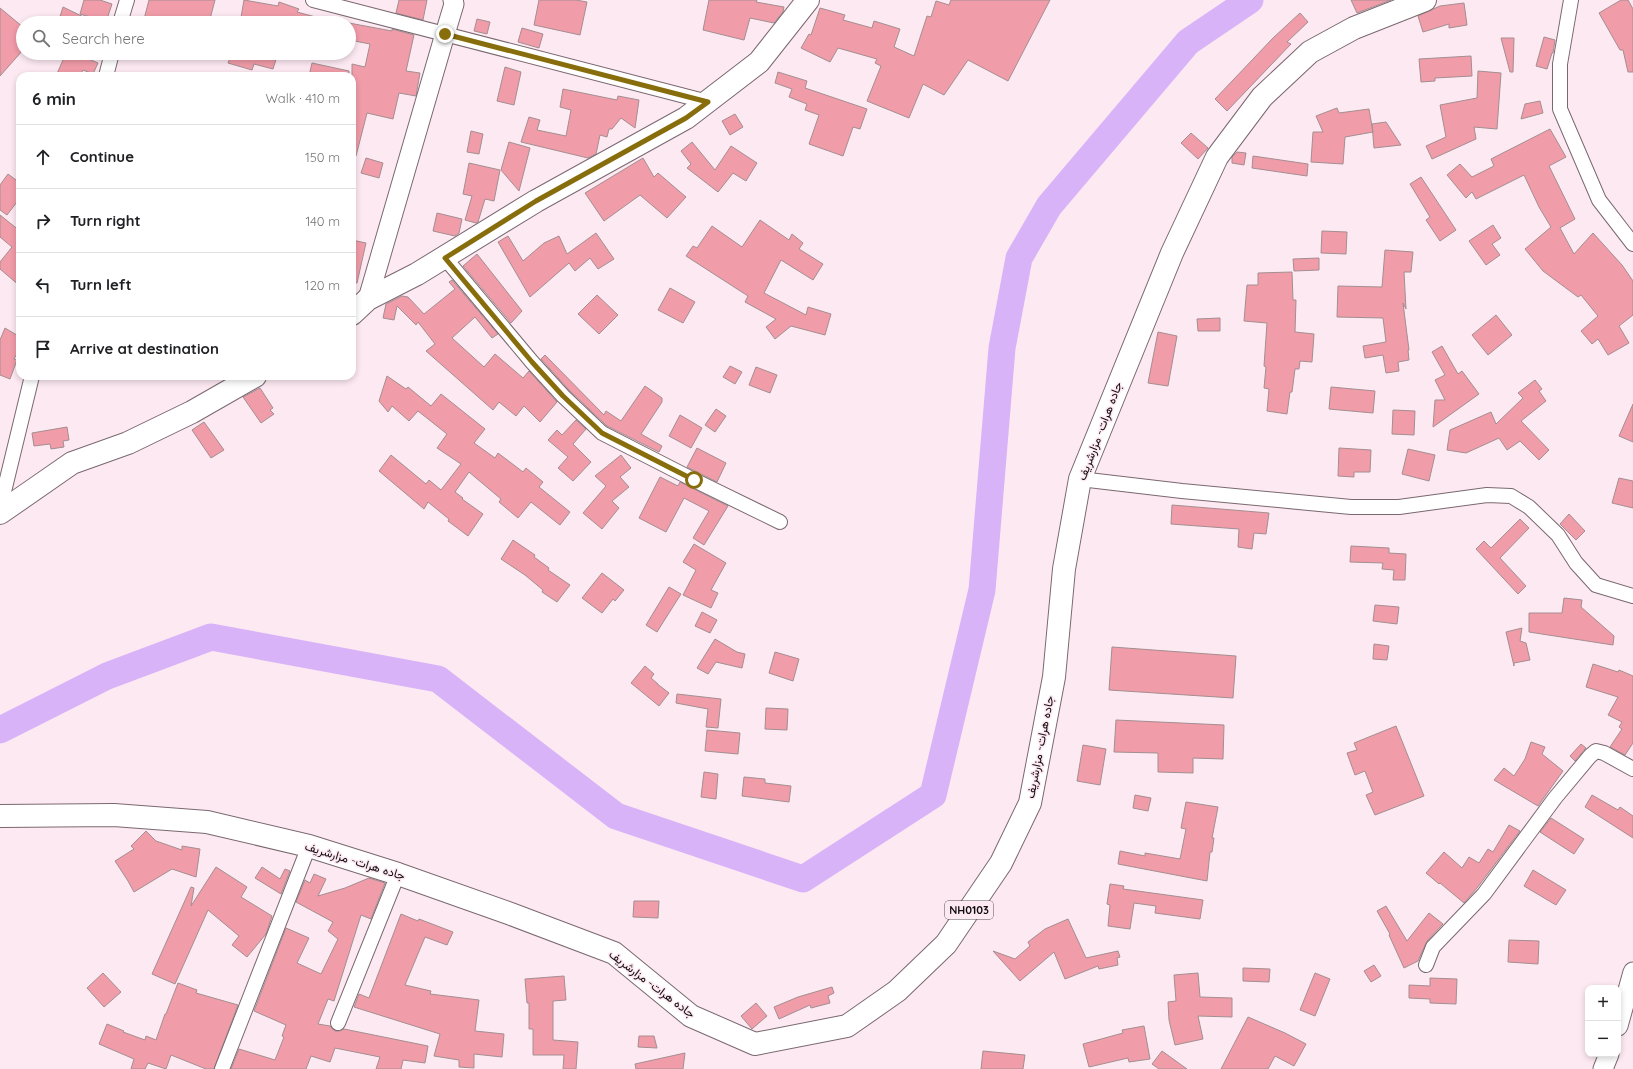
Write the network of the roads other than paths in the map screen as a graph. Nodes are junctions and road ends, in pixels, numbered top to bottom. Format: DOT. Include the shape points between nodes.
graph roads {
  1 [pos="126,0"];
  2 [pos="312,0"];
  3 [pos="808,0"];
  4 [pos="1425,0"];
  5 [pos="1571,0"];
  6 [pos="455,1"];
  7 [pos="122,16"];
  8 [pos="445,34"];
  9 [pos="110,60"];
  10 [pos="107,72"];
  11 [pos="708,102"];
  12 [pos="1633,244"];
  13 [pos="445,258"];
  14 [pos="368,299"];
  15 [pos="356,310"];
  16 [pos="31,380"];
  17 [pos="248,380"];
  18 [pos="1080,480"];
  19 [pos="0,508"];
  20 [pos="0,513"];
  21 [pos="780,522"];
  22 [pos="1633,596"];
  23 [pos="1633,769"];
  24 [pos="0,816"];
  25 [pos="309,846"];
  26 [pos="398,874"];
  27 [pos="1426,965"];
  28 [pos="1633,972"];
  29 [pos="1619,1021"];
  30 [pos="338,1023"];
  31 [pos="1607,1057"];
  32 [pos="222,1069"];
  33 [pos="1603,1069"];
  1 -- 7 [label="street"];
  2 -- 8 [label="street"];
  3 -- 11 [label="main road" via="759,62"];
  4 -- 18 [label="main road, جاده هرات- مزارشریف / NH0103" via="1354,28 1310,52 1262,96 1218,157 1172,253"];
  5 -- 12 [label="street" via="1560,64 1560,109 1599,200"];
  6 -- 8 [label="street"];
  8 -- 11 [label="street"];
  8 -- 14 [label="street"];
  9 -- 10 [label="street"];
  11 -- 13 [label="main road" via="686,118 536,201"];
  13 -- 14 [label="main road"];
  13 -- 21 [label="street" via="532,362 602,433"];
  14 -- 15 [label="main road"];
  16 -- 19 [label="street"];
  17 -- 20 [label="main road" via="192,412 128,443 72,463"];
  18 -- 22 [label="street" via="1351,507 1399,507 1487,495 1511,496 1529,507 1558,535 1576,563 1596,585"];
  18 -- 26 [label="main road, جاده هرات- مزارشریف / NH0103" via="1064,570 1054,677 1030,803 1001,863 946,944 897,991 847,1026 755,1044 691,1016 614,953"];
  23 -- 27 [label="street" via="1604,753 1596,751 1590,756 1555,798 1484,894 1433,947"];
  24 -- 25 [label="main road, جاده هرات- مزارشریف / NH0103" via="114,815 207,822"];
  25 -- 26 [label="main road, جاده هرات- مزارشریف / NH0103"];
  25 -- 32 [label="street"];
  26 -- 30 [label="street"];
  28 -- 29 [label="street"];
  31 -- 33 [label="street"];
}
